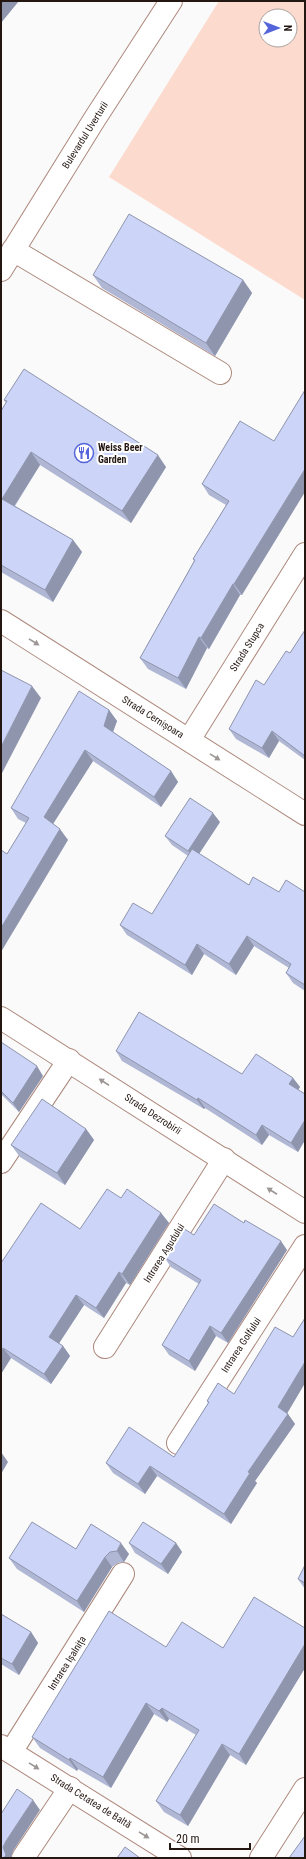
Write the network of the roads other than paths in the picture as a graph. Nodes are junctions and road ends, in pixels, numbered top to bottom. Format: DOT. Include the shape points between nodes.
graph roads {
  1 [pos="171,1"];
  2 [pos="13,250"];
  3 [pos="1,270"];
  4 [pos="220,373"];
  5 [pos="305,554"];
  6 [pos="1,621"];
  7 [pos="188,740"];
  8 [pos="305,814"];
  9 [pos="1,1018"];
  10 [pos="68,1060"];
  11 [pos="224,1160"];
  12 [pos="1,1162"];
  13 [pos="305,1212"];
  14 [pos="305,1246"];
  15 [pos="104,1347"];
  16 [pos="178,1443"];
  17 [pos="123,1574"];
  18 [pos="6,1749"];
  19 [pos="70,1788"];
  20 [pos="305,1789"];
  21 [pos="23,1858"];
  22 [pos="180,1858"];
  23 [pos="261,1858"];
  1 -- 2 [label="street, Bulevardul Uverturii"];
  2 -- 3 [label="street, Bulevardul Uverturii"];
  2 -- 4 [label="street"];
  5 -- 7 [label="street, Strada Stupca"];
  6 -- 7 [label="street, Strada Cernișoara, one-way"];
  7 -- 8 [label="street, Strada Cernișoara, one-way"];
  9 -- 10 [label="street, Strada Dezrobirii"];
  11 -- 10 [label="street, Strada Dezrobirii, one-way"];
  10 -- 12 [label="street"];
  13 -- 11 [label="street, Strada Dezrobirii, one-way"];
  11 -- 15 [label="street, Intrarea Agudului"];
  14 -- 16 [label="street, Intrarea Golfului"];
  17 -- 18 [label="street, Intrarea Ișalnița"];
  18 -- 19 [label="street, Strada Cetatea de Baltă, one-way"];
  19 -- 21 [label="street"];
  19 -- 22 [label="street, Strada Cetatea de Baltă, one-way"];
  20 -- 23 [label="street"];
}
